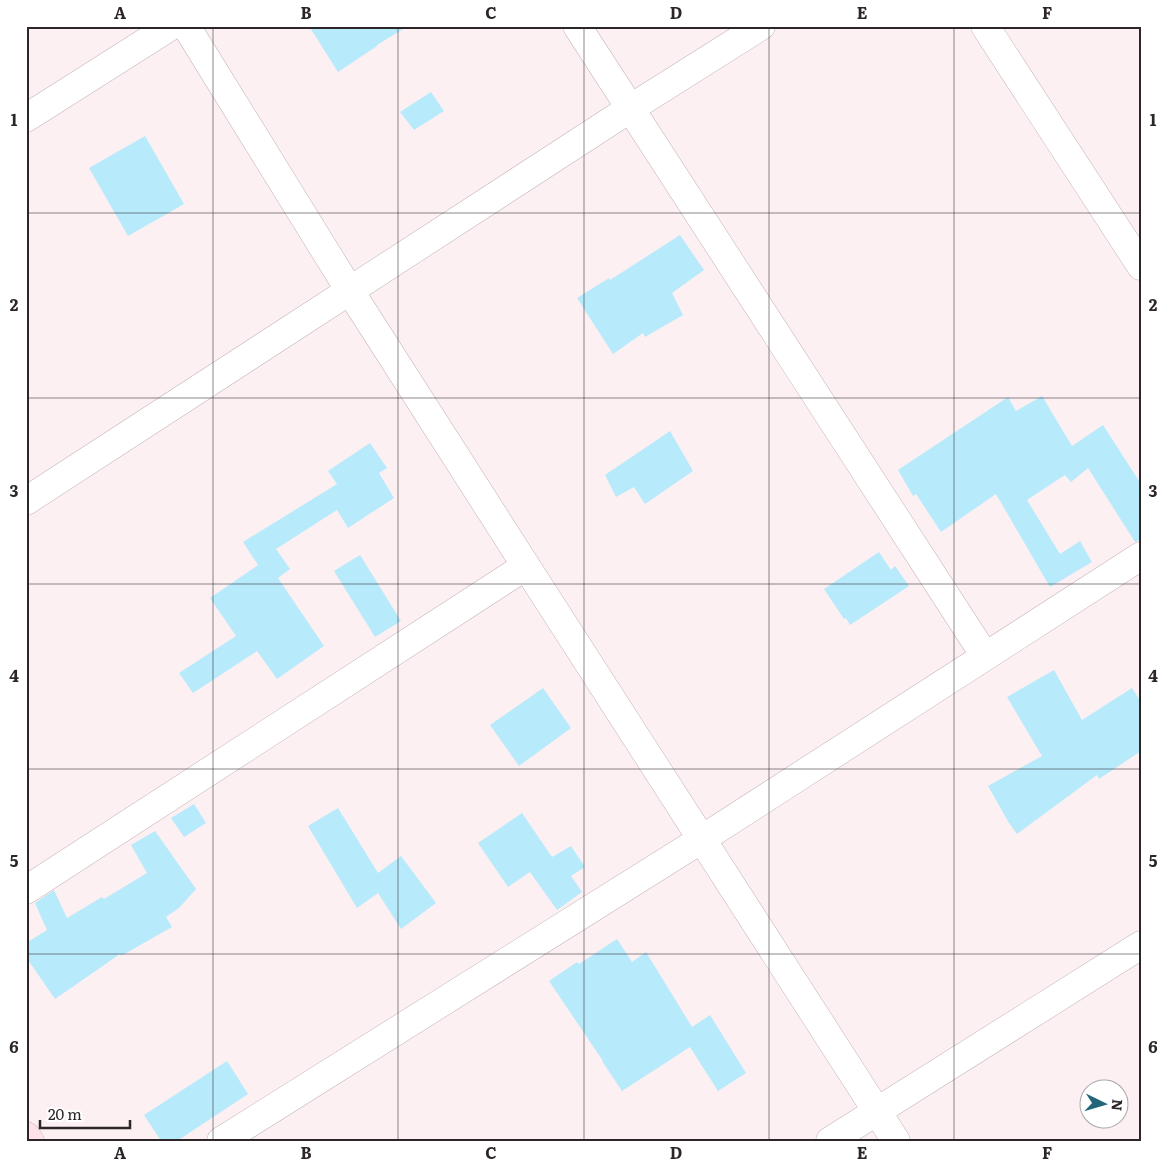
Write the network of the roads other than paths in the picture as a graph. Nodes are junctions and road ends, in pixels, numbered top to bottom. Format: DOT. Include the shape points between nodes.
graph roads {
  1 [pos="171,26"];
  2 [pos="186,26"];
  3 [pos="577,26"];
  4 [pos="761,26"];
  5 [pos="985,26"];
  6 [pos="631,108"];
  7 [pos="26,118"];
  8 [pos="1141,266"];
  9 [pos="350,290"];
  10 [pos="26,502"];
  11 [pos="1141,556"];
  12 [pos="526,566"];
  13 [pos="985,656"];
  14 [pos="702,839"];
  15 [pos="26,890"];
  16 [pos="1141,945"];
  17 [pos="876,1110"];
  18 [pos="26,1136"];
  19 [pos="30,1141"];
  20 [pos="222,1141"];
  21 [pos="830,1141"];
  22 [pos="896,1141"];
  1 -- 7 [label="street"];
  2 -- 9 [label="street"];
  3 -- 6 [label="street"];
  4 -- 6 [label="street"];
  5 -- 8 [label="street"];
  6 -- 9 [label="street"];
  6 -- 13 [label="street"];
  9 -- 10 [label="street"];
  9 -- 12 [label="street"];
  11 -- 13 [label="street"];
  12 -- 14 [label="street"];
  12 -- 15 [label="street"];
  13 -- 14 [label="street"];
  14 -- 17 [label="street"];
  14 -- 20 [label="street"];
  16 -- 17 [label="street"];
  17 -- 21 [label="street"];
  17 -- 22 [label="street"];
  18 -- 19 [label="main road"];
}
